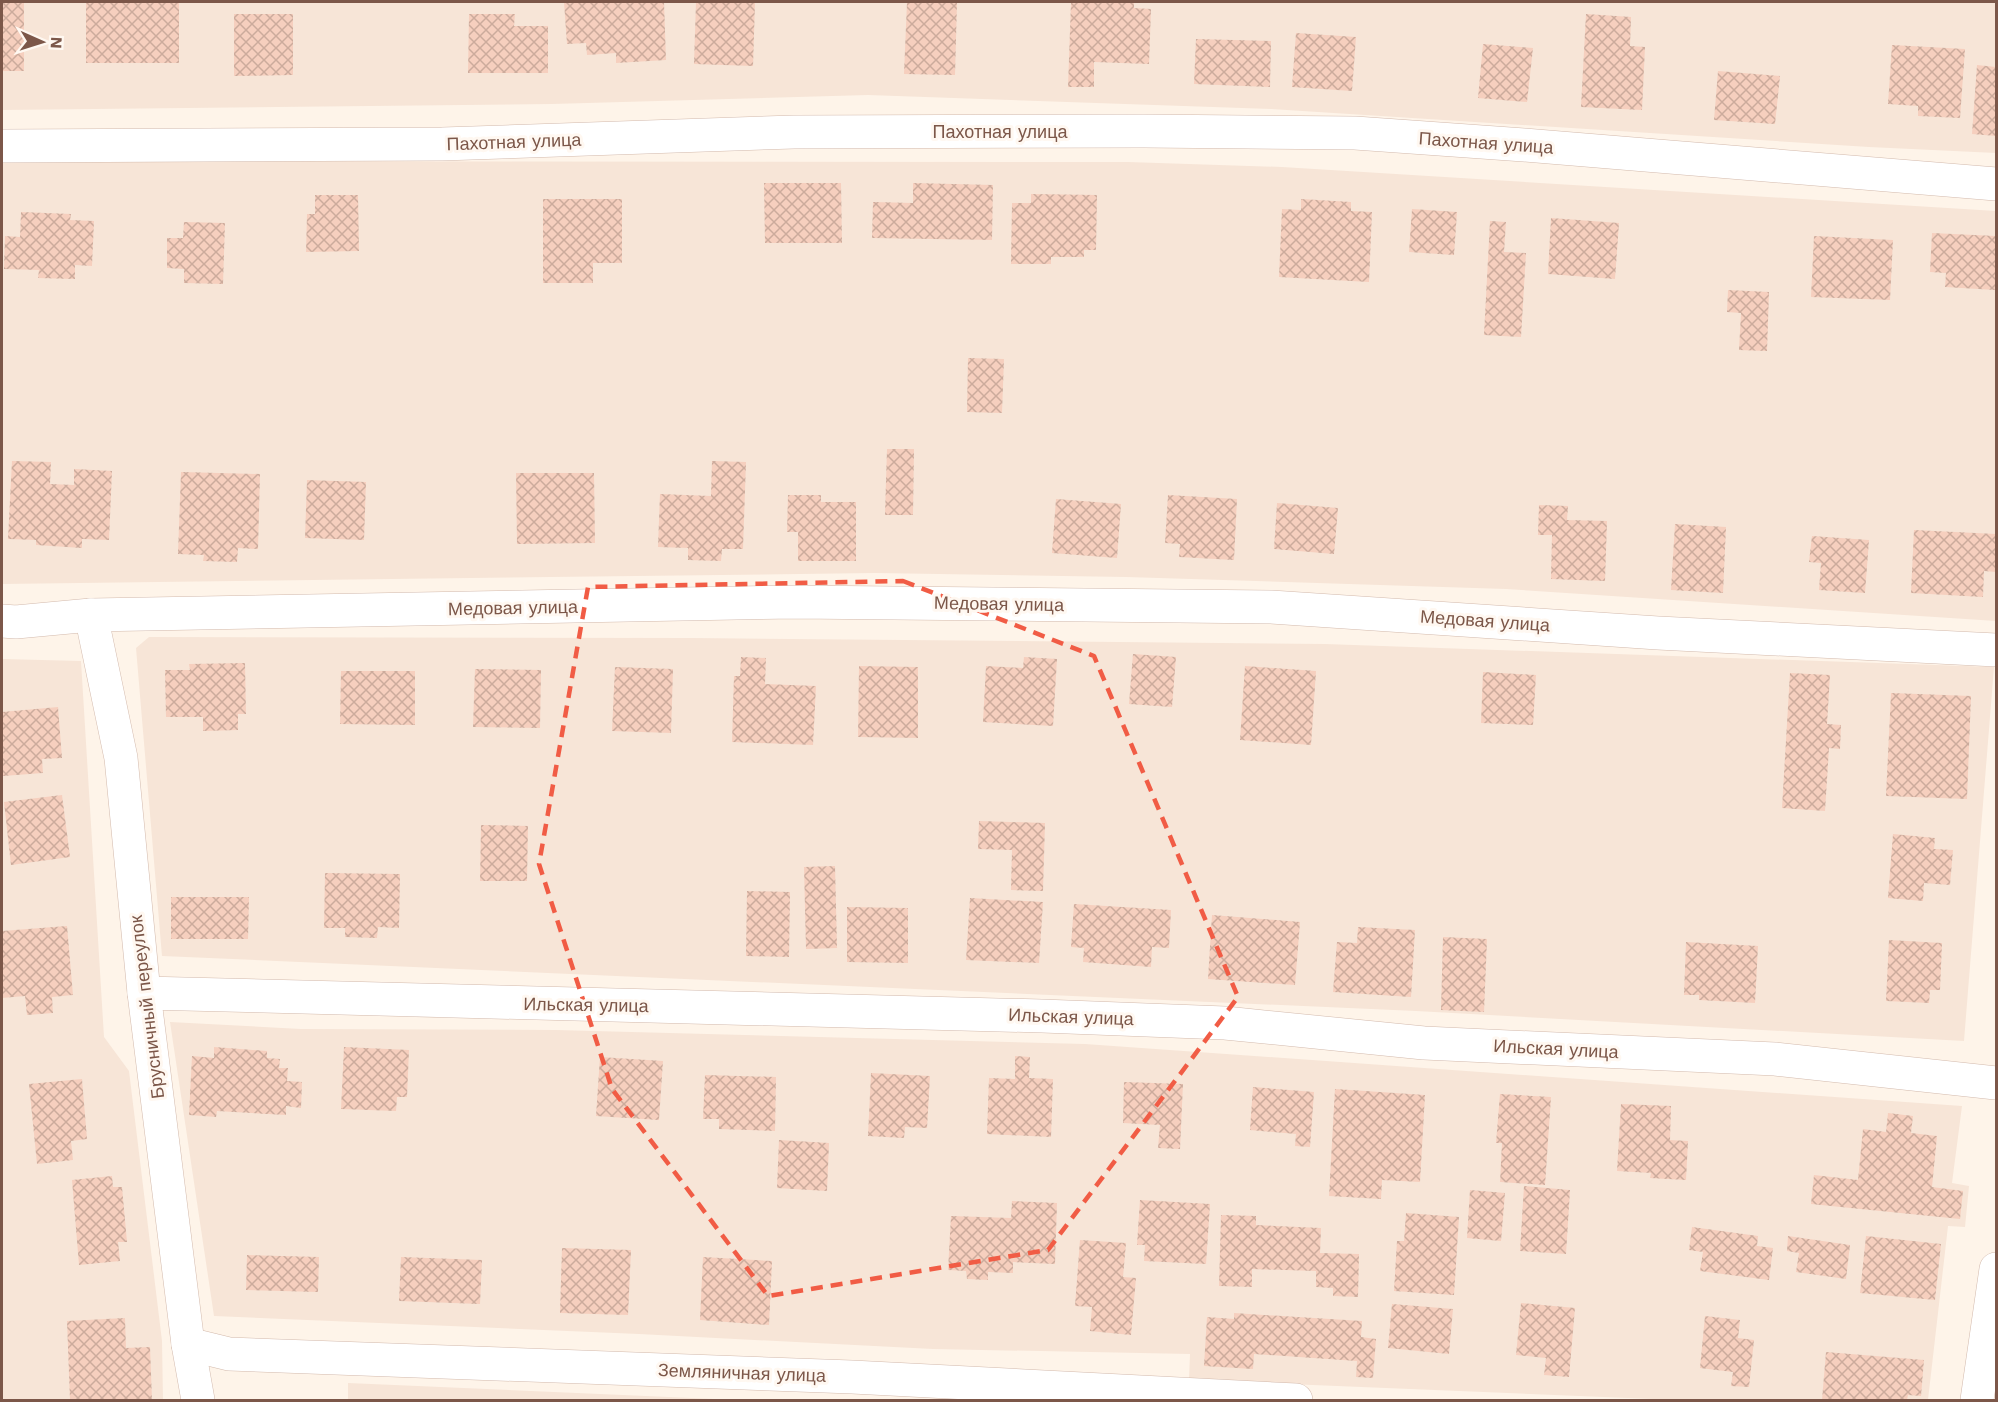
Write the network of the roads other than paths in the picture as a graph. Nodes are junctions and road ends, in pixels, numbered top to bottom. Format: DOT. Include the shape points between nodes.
graph roads {
  1 [pos="2,146"];
  2 [pos="1996,184"];
  3 [pos="91,615"];
  4 [pos="2,621"];
  5 [pos="1996,650"];
  6 [pos="144,993"];
  7 [pos="1996,1083"];
  8 [pos="1996,1269"];
  9 [pos="189,1344"];
  10 [pos="198,1401"];
  11 [pos="1296,1401"];
  12 [pos="1977,1401"];
  1 -- 2 [label="street, Пахотная улица" via="442,144 794,132 1355,133"];
  3 -- 4 [label="street, Медовая улица"];
  3 -- 5 [label="street, Медовая улица" via="795,602 1271,607 1658,633"];
  3 -- 6 [label="street, Брусничный переулок" via="121,758"];
  6 -- 7 [label="street, Ильская улица" via="1225,1023 1424,1043 1775,1059"];
  6 -- 9 [label="street, Брусничный переулок"];
  8 -- 12 [label="street"];
  9 -- 10 [label="street, Брусничный переулок"];
  9 -- 11 [label="street, Земляничная улица" via="229,1354 852,1377"];
}
